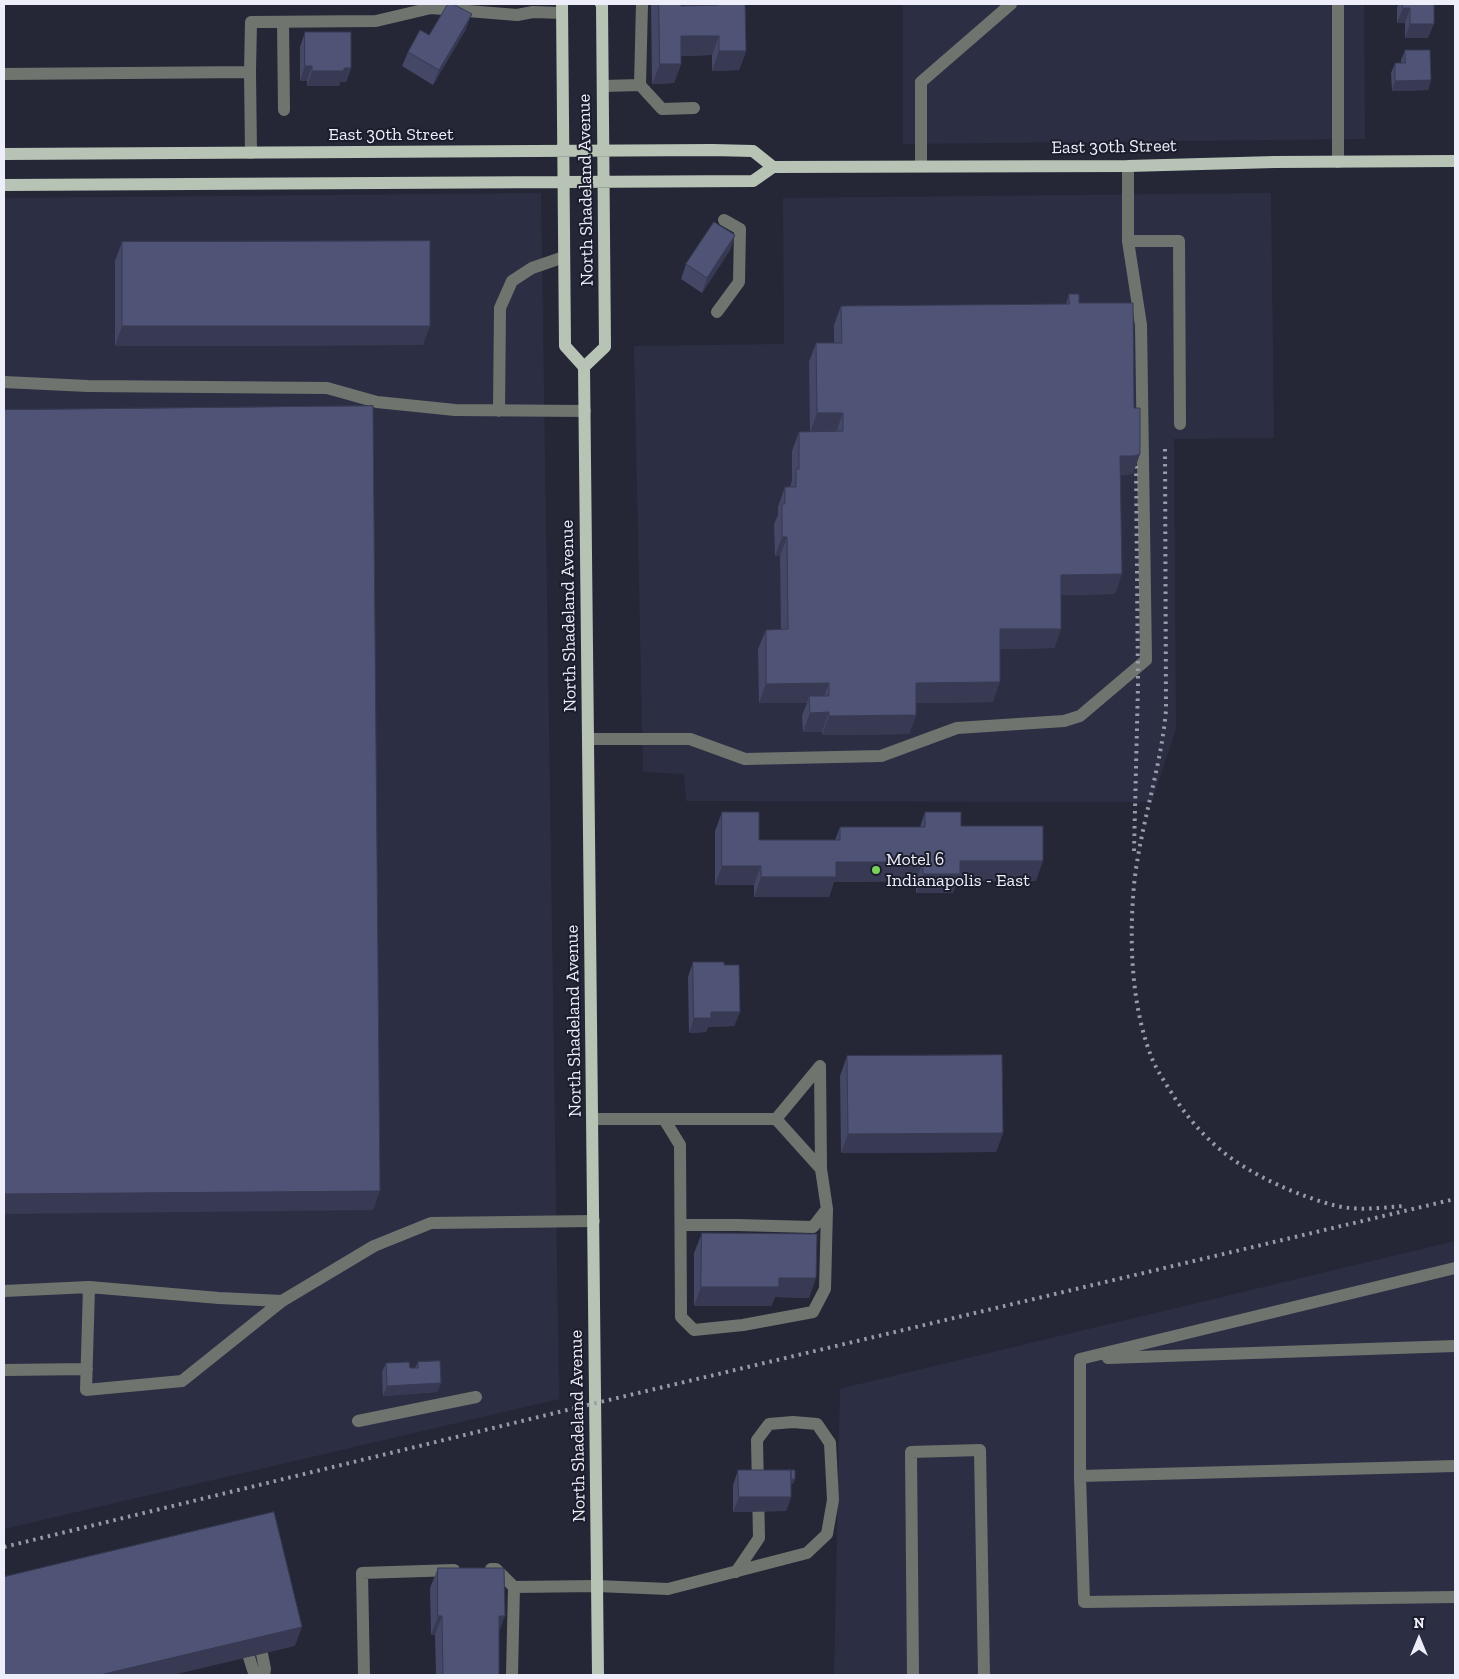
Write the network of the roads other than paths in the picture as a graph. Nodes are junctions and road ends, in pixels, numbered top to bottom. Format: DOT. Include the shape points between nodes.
graph roads {
  1 [pos="601,4"];
  2 [pos="642,4"];
  3 [pos="1011,4"];
  4 [pos="1338,4"];
  5 [pos="562,8"];
  6 [pos="283,22"];
  7 [pos="250,72"];
  8 [pos="4,74"];
  9 [pos="640,85"];
  10 [pos="603,86"];
  11 [pos="694,108"];
  12 [pos="284,110"];
  13 [pos="604,151"];
  14 [pos="563,152"];
  15 [pos="251,153"];
  16 [pos="4,154"];
  17 [pos="1455,161"];
  18 [pos="1338,162"];
  19 [pos="921,166"];
  20 [pos="1128,166"];
  21 [pos="773,167"];
  22 [pos="604,182"];
  23 [pos="563,183"];
  24 [pos="4,185"];
  25 [pos="724,220"];
  26 [pos="1128,241"];
  27 [pos="564,257"];
  28 [pos="717,312"];
  29 [pos="584,367"];
  30 [pos="4,382"];
  31 [pos="500,411"];
  32 [pos="585,411"];
  33 [pos="1180,424"];
  34 [pos="588,739"];
  35 [pos="776,1118"];
  36 [pos="592,1119"];
  37 [pos="664,1119"];
  38 [pos="821,1169"];
  39 [pos="827,1209"];
  40 [pos="594,1222"];
  41 [pos="681,1225"];
  42 [pos="737,1225"];
  43 [pos="813,1227"];
  44 [pos="748,1236"];
  45 [pos="798,1241"];
  46 [pos="1455,1268"];
  47 [pos="90,1287"];
  48 [pos="4,1291"];
  49 [pos="282,1301"];
  50 [pos="1455,1346"];
  51 [pos="1080,1359"];
  52 [pos="87,1369"];
  53 [pos="4,1370"];
  54 [pos="476,1397"];
  55 [pos="358,1421"];
  56 [pos="1455,1466"];
  57 [pos="1080,1476"];
  58 [pos="736,1572"];
  59 [pos="597,1586"];
  60 [pos="514,1587"];
  61 [pos="1455,1597"];
  62 [pos="257,1675"];
  63 [pos="264,1675"];
  64 [pos="364,1675"];
  65 [pos="512,1675"];
  66 [pos="598,1675"];
  67 [pos="913,1675"];
  68 [pos="984,1675"];
  1 -- 10 [label="main road, North Shadeland Avenue"];
  2 -- 9 [label="lane"];
  3 -- 19 [label="lane" via="921,82"];
  4 -- 18 [label="lane"];
  5 -- 6 [label="lane" via="517,15 431,8 376,21"];
  5 -- 14 [label="main road, North Shadeland Avenue"];
  6 -- 7 [label="lane" via="251,22"];
  6 -- 12 [label="lane"];
  7 -- 8 [label="lane"];
  7 -- 15 [label="lane"];
  9 -- 10 [label="lane"];
  9 -- 11 [label="lane" via="662,109"];
  10 -- 13 [label="main road, North Shadeland Avenue"];
  13 -- 14 [label="main road, East 30th Street"];
  13 -- 21 [label="main road, East 30th Street" via="753,151"];
  13 -- 22 [label="main road, North Shadeland Avenue"];
  14 -- 15 [label="main road, East 30th Street"];
  14 -- 23 [label="main road, North Shadeland Avenue"];
  15 -- 16 [label="main road, East 30th Street"];
  17 -- 18 [label="main road, East 30th Street"];
  18 -- 20 [label="main road, East 30th Street"];
  19 -- 20 [label="main road, East 30th Street"];
  19 -- 21 [label="main road, East 30th Street"];
  20 -- 26 [label="lane"];
  21 -- 22 [label="main road" via="753,181"];
  22 -- 23 [label="main road"];
  22 -- 29 [label="main road, North Shadeland Avenue" via="605,347"];
  23 -- 24 [label="main road"];
  23 -- 27 [label="main road, North Shadeland Avenue"];
  25 -- 28 [label="lane" via="740,229 739,282"];
  26 -- 33 [label="lane" via="1179,241"];
  26 -- 34 [label="lane" via="1141,324 1146,660 1080,716 1064,721 957,728 881,756 745,759 690,740"];
  27 -- 29 [label="main road, North Shadeland Avenue" via="565,346"];
  27 -- 31 [label="lane" via="532,268 512,281 500,308"];
  29 -- 32 [label="main road, North Shadeland Avenue"];
  30 -- 31 [label="lane" via="327,388 377,402"];
  31 -- 32 [label="lane"];
  32 -- 34 [label="main road, North Shadeland Avenue"];
  34 -- 36 [label="main road, North Shadeland Avenue"];
  35 -- 37 [label="lane"];
  35 -- 38 [label="lane"];
  35 -- 38 [label="lane" via="820,1066"];
  36 -- 37 [label="lane"];
  36 -- 40 [label="main road, North Shadeland Avenue"];
  37 -- 41 [label="lane" via="680,1145"];
  38 -- 39 [label="lane"];
  39 -- 41 [label="lane" via="825,1288 813,1312 743,1325 694,1330 681,1317"];
  39 -- 43 [label="lane"];
  40 -- 49 [label="lane" via="431,1223 374,1246"];
  40 -- 59 [label="main road, North Shadeland Avenue"];
  41 -- 42 [label="lane"];
  42 -- 43 [label="lane"];
  42 -- 44 [label="lane"];
  43 -- 45 [label="lane"];
  46 -- 51 [label="lane"];
  47 -- 48 [label="lane"];
  47 -- 49 [label="lane"];
  47 -- 52 [label="lane"];
  49 -- 52 [label="lane" via="182,1381 86,1390"];
  50 -- 51 [label="lane"];
  51 -- 57 [label="lane"];
  52 -- 53 [label="lane"];
  54 -- 55 [label="lane"];
  56 -- 57 [label="lane"];
  57 -- 61 [label="lane" via="1084,1602"];
  58 -- 58 [label="lane" via="807,1553 827,1534 833,1500 830,1443 817,1424 769,1424 757,1440 759,1538"];
  58 -- 59 [label="lane" via="668,1589"];
  59 -- 60 [label="lane"];
  59 -- 66 [label="main road, North Shadeland Avenue"];
  60 -- 64 [label="lane" via="496,1569 362,1573"];
  60 -- 65 [label="lane"];
  62 -- 63 [label="lane" via="253,1670 256,1655 265,1669"];
  67 -- 68 [label="lane" via="911,1452 980,1450"];
}
